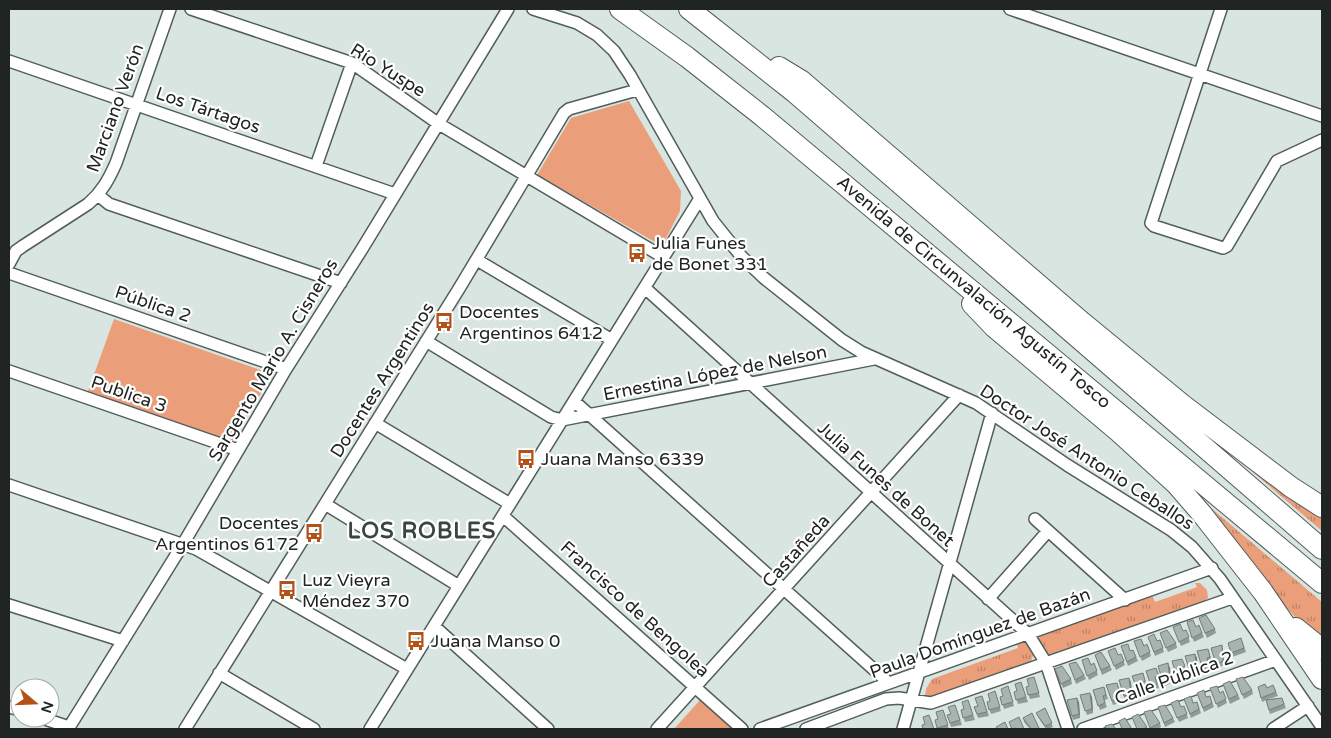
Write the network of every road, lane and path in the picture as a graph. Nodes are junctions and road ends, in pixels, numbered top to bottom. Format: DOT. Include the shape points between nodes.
graph roads {
  1 [pos="170,9"];
  2 [pos="191,9"];
  3 [pos="508,9"];
  4 [pos="533,9"];
  5 [pos="620,9"];
  6 [pos="689,9"];
  7 [pos="1010,9"];
  8 [pos="1222,9"];
  9 [pos="705,21"];
  10 [pos="9,61"];
  11 [pos="352,63"];
  12 [pos="1201,73"];
  13 [pos="637,90"];
  14 [pos="137,104"];
  15 [pos="1322,116"];
  16 [pos="439,124"];
  17 [pos="1322,140"];
  18 [pos="316,166"];
  19 [pos="526,176"];
  20 [pos="395,194"];
  21 [pos="98,195"];
  22 [pos="699,200"];
  23 [pos="922,249"];
  24 [pos="663,258"];
  25 [pos="477,260"];
  26 [pos="9,264"];
  27 [pos="9,273"];
  28 [pos="340,283"];
  29 [pos="645,288"];
  30 [pos="612,340"];
  31 [pos="426,341"];
  32 [pos="874,359"];
  33 [pos="286,368"];
  34 [pos="9,372"];
  35 [pos="749,384"];
  36 [pos="959,395"];
  37 [pos="574,401"];
  38 [pos="992,413"];
  39 [pos="591,416"];
  40 [pos="562,420"];
  41 [pos="375,423"];
  42 [pos="238,450"];
  43 [pos="1264,464"];
  44 [pos="9,485"];
  45 [pos="1322,491"];
  46 [pos="872,494"];
  47 [pos="325,504"];
  48 [pos="510,504"];
  49 [pos="1322,507"];
  50 [pos="503,516"];
  51 [pos="1035,519"];
  52 [pos="1048,531"];
  53 [pos="183,544"];
  54 [pos="1322,549"];
  55 [pos="948,564"];
  56 [pos="1212,568"];
  57 [pos="1322,582"];
  58 [pos="459,586"];
  59 [pos="271,590"];
  60 [pos="784,590"];
  61 [pos="1232,598"];
  62 [pos="988,599"];
  63 [pos="1125,600"];
  64 [pos="9,605"];
  65 [pos="1273,606"];
  66 [pos="434,626"];
  67 [pos="1028,634"];
  68 [pos="122,641"];
  69 [pos="1322,649"];
  70 [pos="1276,660"];
  71 [pos="1046,663"];
  72 [pos="407,669"];
  73 [pos="219,673"];
  74 [pos="918,673"];
  75 [pos="1322,679"];
  76 [pos="889,684"];
  77 [pos="695,686"];
  78 [pos="911,700"];
  79 [pos="1308,706"];
  80 [pos="792,719"];
  81 [pos="1322,727"];
  82 [pos="69,728"];
  83 [pos="185,729"];
  84 [pos="314,729"];
  85 [pos="370,729"];
  86 [pos="548,729"];
  87 [pos="657,729"];
  88 [pos="742,729"];
  89 [pos="760,729"];
  90 [pos="798,729"];
  91 [pos="806,729"];
  92 [pos="903,729"];
  93 [pos="1068,729"];
  94 [pos="1083,729"];
  95 [pos="1273,729"];
  1 -- 14 [label="street, Marciano Verón"];
  2 -- 11 [label="street, Río Yuspe"];
  3 -- 16 [label="street, Sargento Mario A. Cisneros"];
  4 -- 13 [label="street, Doctor José Antonio Ceballos" via="577,23 596,35 614,51"];
  5 -- 23 [label="highway, Avenida de Circunvalación Agustín Tosco" via="727,88"];
  6 -- 9 [label="highway, Avenida de Circunvalación Agustín Tosco"];
  7 -- 12 [label="street"];
  8 -- 12 [label="street"];
  9 -- 43 [label="highway" via="802,81 1082,322 1205,423"];
  9 -- 54 [label="highway, Avenida de Circunvalación Agustín Tosco" via="851,141"];
  10 -- 14 [label="street, Los Tártagos"];
  11 -- 16 [label="street, Río Yuspe"];
  11 -- 18 [label="street"];
  12 -- 15 [label="street"];
  12 -- 17 [label="street" via="1152,219 1154,226 1223,248 1227,246 1277,161"];
  13 -- 19 [label="street, Docentes Argentinos" via="569,109"];
  13 -- 22 [label="street, Doctor José Antonio Ceballos"];
  14 -- 18 [label="street, Los Tártagos"];
  14 -- 21 [label="street, Marciano Verón" via="116,163"];
  16 -- 19 [label="street, Río Yuspe"];
  16 -- 20 [label="street, Sargento Mario A. Cisneros"];
  18 -- 20 [label="street, Los Tártagos"];
  19 -- 24 [label="street"];
  19 -- 25 [label="street, Docentes Argentinos"];
  20 -- 28 [label="street, Sargento Mario A. Cisneros"];
  21 -- 26 [label="street, Marciano Verón" via="16,251"];
  21 -- 28 [label="street" via="109,204"];
  22 -- 24 [label="street"];
  22 -- 32 [label="street, Doctor José Antonio Ceballos" via="724,235 758,272 842,340"];
  23 -- 57 [label="highway, Avenida de Circunvalación Agustín Tosco"];
  23 -- 65 [label="highway" via="994,327 1176,484"];
  24 -- 29 [label="street"];
  25 -- 30 [label="street"];
  25 -- 31 [label="street, Docentes Argentinos"];
  27 -- 33 [label="street, Pública 2"];
  28 -- 33 [label="street, Sargento Mario A. Cisneros"];
  29 -- 30 [label="street"];
  29 -- 35 [label="street, Julia Funes de Bonet"];
  30 -- 37 [label="street"];
  31 -- 40 [label="street" via="551,417"];
  31 -- 41 [label="street, Docentes Argentinos"];
  32 -- 35 [label="street, Ernestina López de Nelson"];
  32 -- 36 [label="street, Doctor José Antonio Ceballos"];
  33 -- 42 [label="street, Sargento Mario A. Cisneros"];
  34 -- 42 [label="street, Publica 3"];
  35 -- 39 [label="street, Ernestina López de Nelson"];
  35 -- 46 [label="street, Julia Funes de Bonet"];
  36 -- 38 [label="street, Doctor José Antonio Ceballos"];
  36 -- 46 [label="street, Castañeda"];
  37 -- 39 [label="street"];
  37 -- 40 [label="street"];
  38 -- 55 [label="street"];
  38 -- 56 [label="street, Doctor José Antonio Ceballos" via="1171,530 1192,546"];
  39 -- 40 [label="street, Ernestina López de Nelson"];
  39 -- 60 [label="street"];
  40 -- 48 [label="street"];
  41 -- 47 [label="street, Docentes Argentinos"];
  41 -- 48 [label="street"];
  42 -- 53 [label="street, Sargento Mario A. Cisneros"];
  43 -- 45 [label="highway"];
  43 -- 49 [label="highway"];
  44 -- 53 [label="street"];
  46 -- 55 [label="street, Julia Funes de Bonet"];
  46 -- 60 [label="street, Castañeda"];
  47 -- 58 [label="street"];
  47 -- 59 [label="street, Docentes Argentinos"];
  48 -- 50 [label="street"];
  50 -- 58 [label="street"];
  50 -- 77 [label="street, Francisco de Bengolea"];
  51 -- 52 [label="street"];
  52 -- 62 [label="street"];
  52 -- 63 [label="street"];
  53 -- 59 [label="street"];
  53 -- 68 [label="street, Sargento Mario A. Cisneros"];
  55 -- 62 [label="street, Julia Funes de Bonet"];
  55 -- 74 [label="street"];
  56 -- 61 [label="street, Doctor José Antonio Ceballos"];
  56 -- 63 [label="street, Paula Domínguez de Bazán"];
  58 -- 66 [label="street"];
  59 -- 72 [label="street"];
  59 -- 73 [label="street, Docentes Argentinos"];
  60 -- 76 [label="street"];
  60 -- 77 [label="street, Castañeda"];
  61 -- 70 [label="street, Doctor José Antonio Ceballos"];
  61 -- 71 [label="street"];
  62 -- 67 [label="street, Julia Funes de Bonet"];
  63 -- 67 [label="street, Paula Domínguez de Bazán"];
  64 -- 68 [label="street"];
  65 -- 69 [label="highway"];
  65 -- 75 [label="highway"];
  66 -- 72 [label="street"];
  66 -- 86 [label="street"];
  67 -- 71 [label="street, Julia Funes de Bonet"];
  67 -- 74 [label="street, Paula Domínguez de Bazán"];
  68 -- 82 [label="street, Sargento Mario A. Cisneros"];
  70 -- 79 [label="street, Doctor José Antonio Ceballos"];
  70 -- 94 [label="street, Calle Pública 2"];
  71 -- 78 [label="street" via="931,703"];
  71 -- 93 [label="street, Julia Funes de Bonet"];
  72 -- 85 [label="street"];
  73 -- 83 [label="street, Docentes Argentinos"];
  73 -- 84 [label="street"];
  74 -- 76 [label="street, Paula Domínguez de Bazán"];
  74 -- 78 [label="street"];
  76 -- 80 [label="street, Paula Domínguez de Bazán"];
  77 -- 87 [label="street, Castañeda"];
  77 -- 88 [label="street, Francisco de Bengolea"];
  78 -- 91 [label="street" via="899,698 872,703"];
  78 -- 92 [label="street"];
  79 -- 81 [label="street, Doctor José Antonio Ceballos"];
  79 -- 95 [label="street"];
  80 -- 89 [label="street, Paula Domínguez de Bazán"];
  80 -- 90 [label="street"];
}
